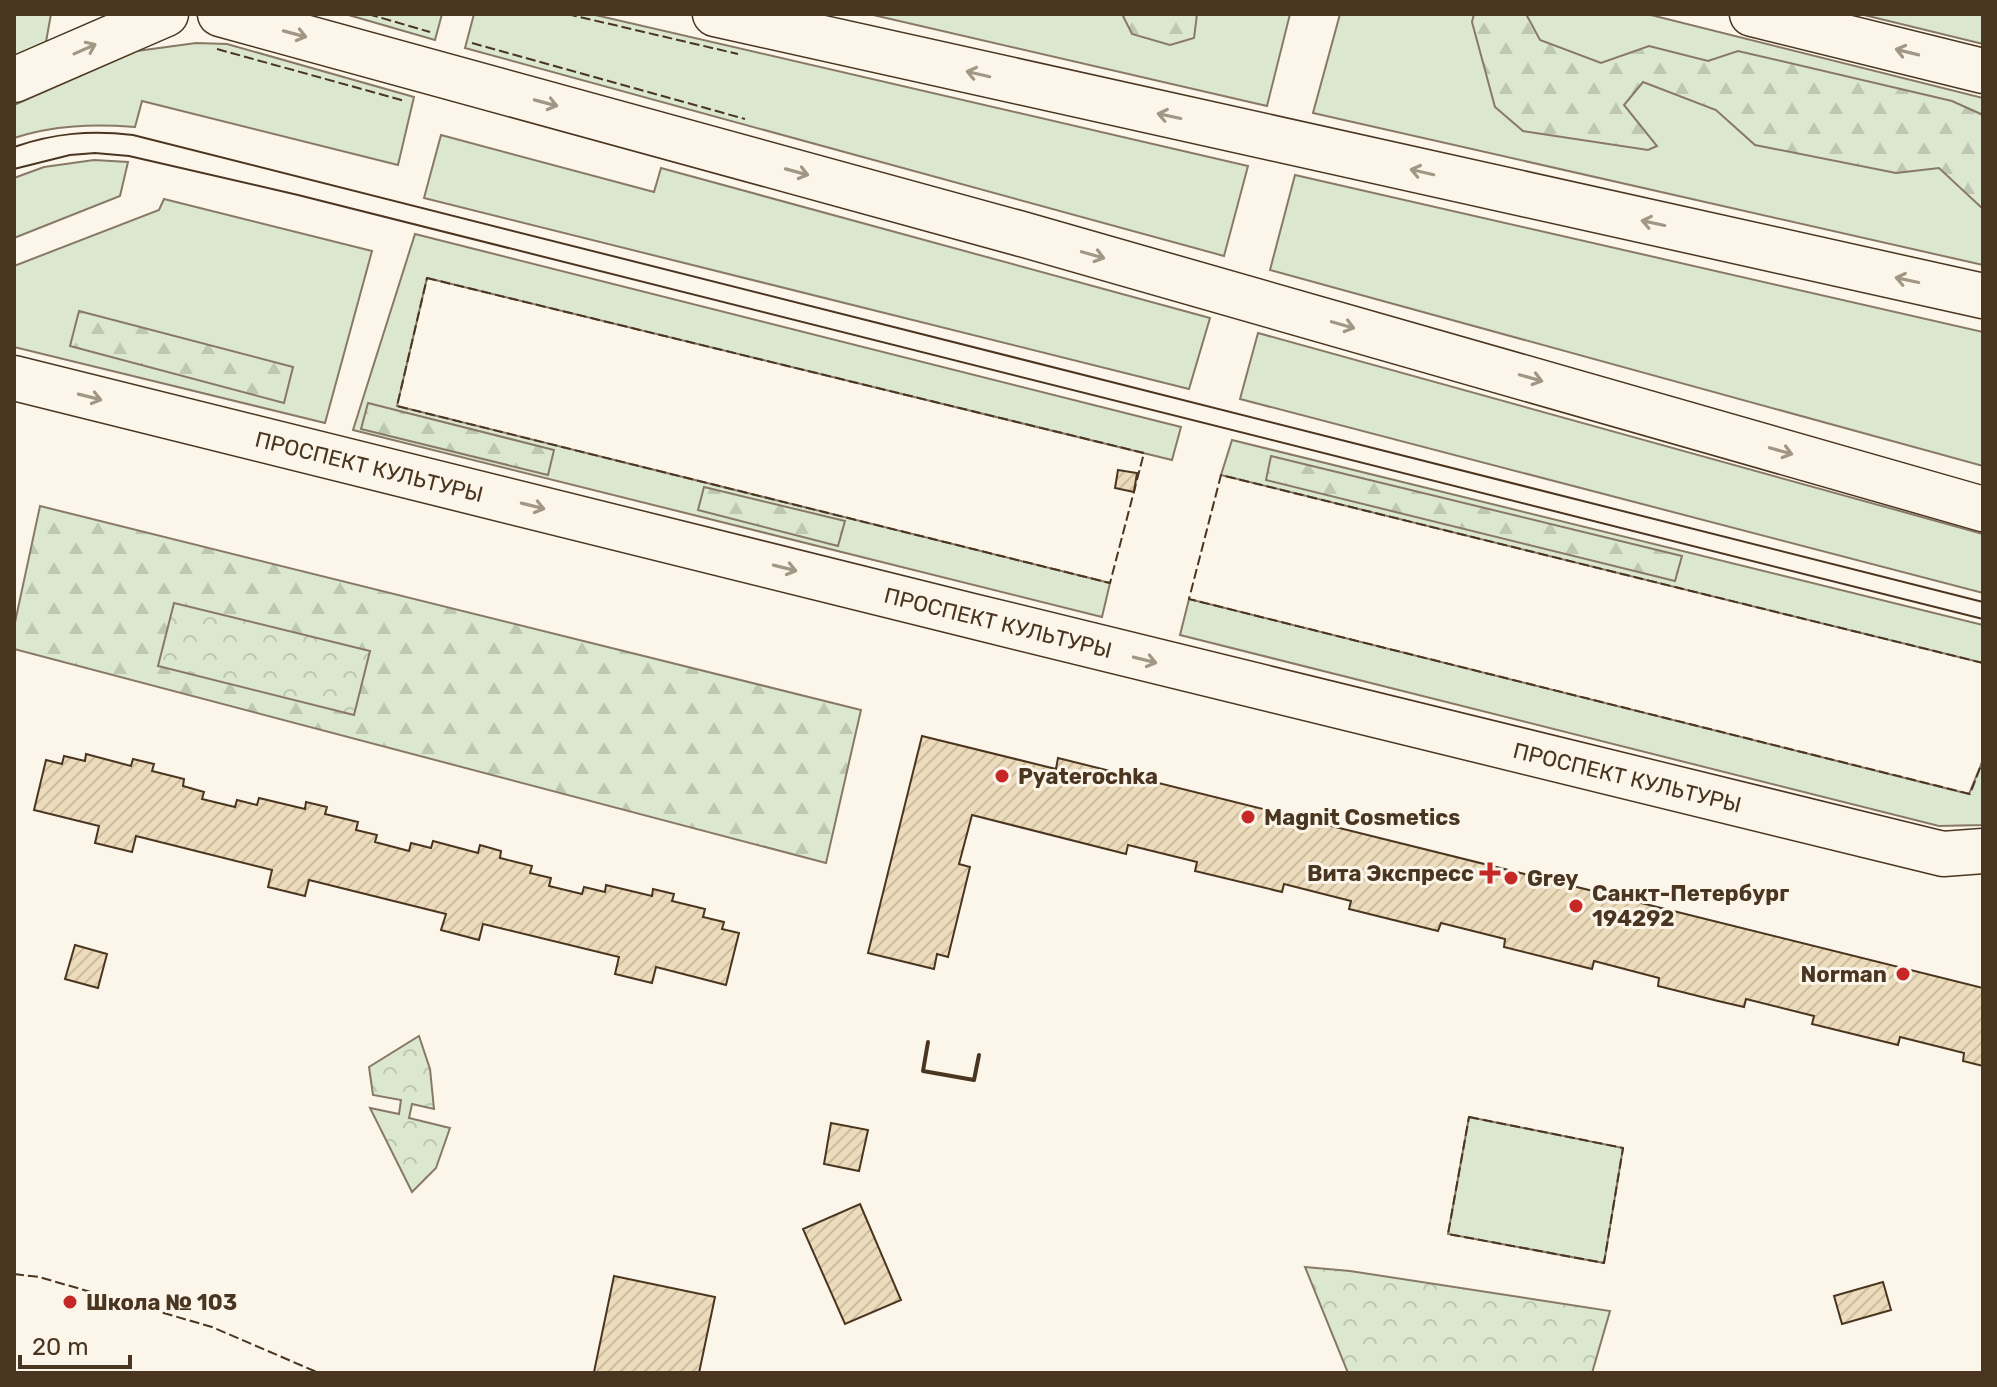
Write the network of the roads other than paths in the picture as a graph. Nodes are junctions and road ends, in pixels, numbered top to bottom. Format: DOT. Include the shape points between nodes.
graph roads {
  1 [pos="166,14"];
  2 [pos="220,14"];
  3 [pos="715,14"];
  4 [pos="1752,14"];
  5 [pos="1983,71"];
  6 [pos="14,80"];
  7 [pos="1983,296"];
  8 [pos="14,378"];
  9 [pos="1983,509"];
  10 [pos="1983,851"];
  6 -- 1 [label="main road, one-way"];
  2 -- 9 [label="main road, one-way" via="1033,238"];
  7 -- 3 [label="main road, one-way"];
  5 -- 4 [label="main road, one-way"];
  8 -- 10 [label="main road, ПРОСПЕКТ КУЛЬТУРЫ, one-way" via="1943,854"];
}
